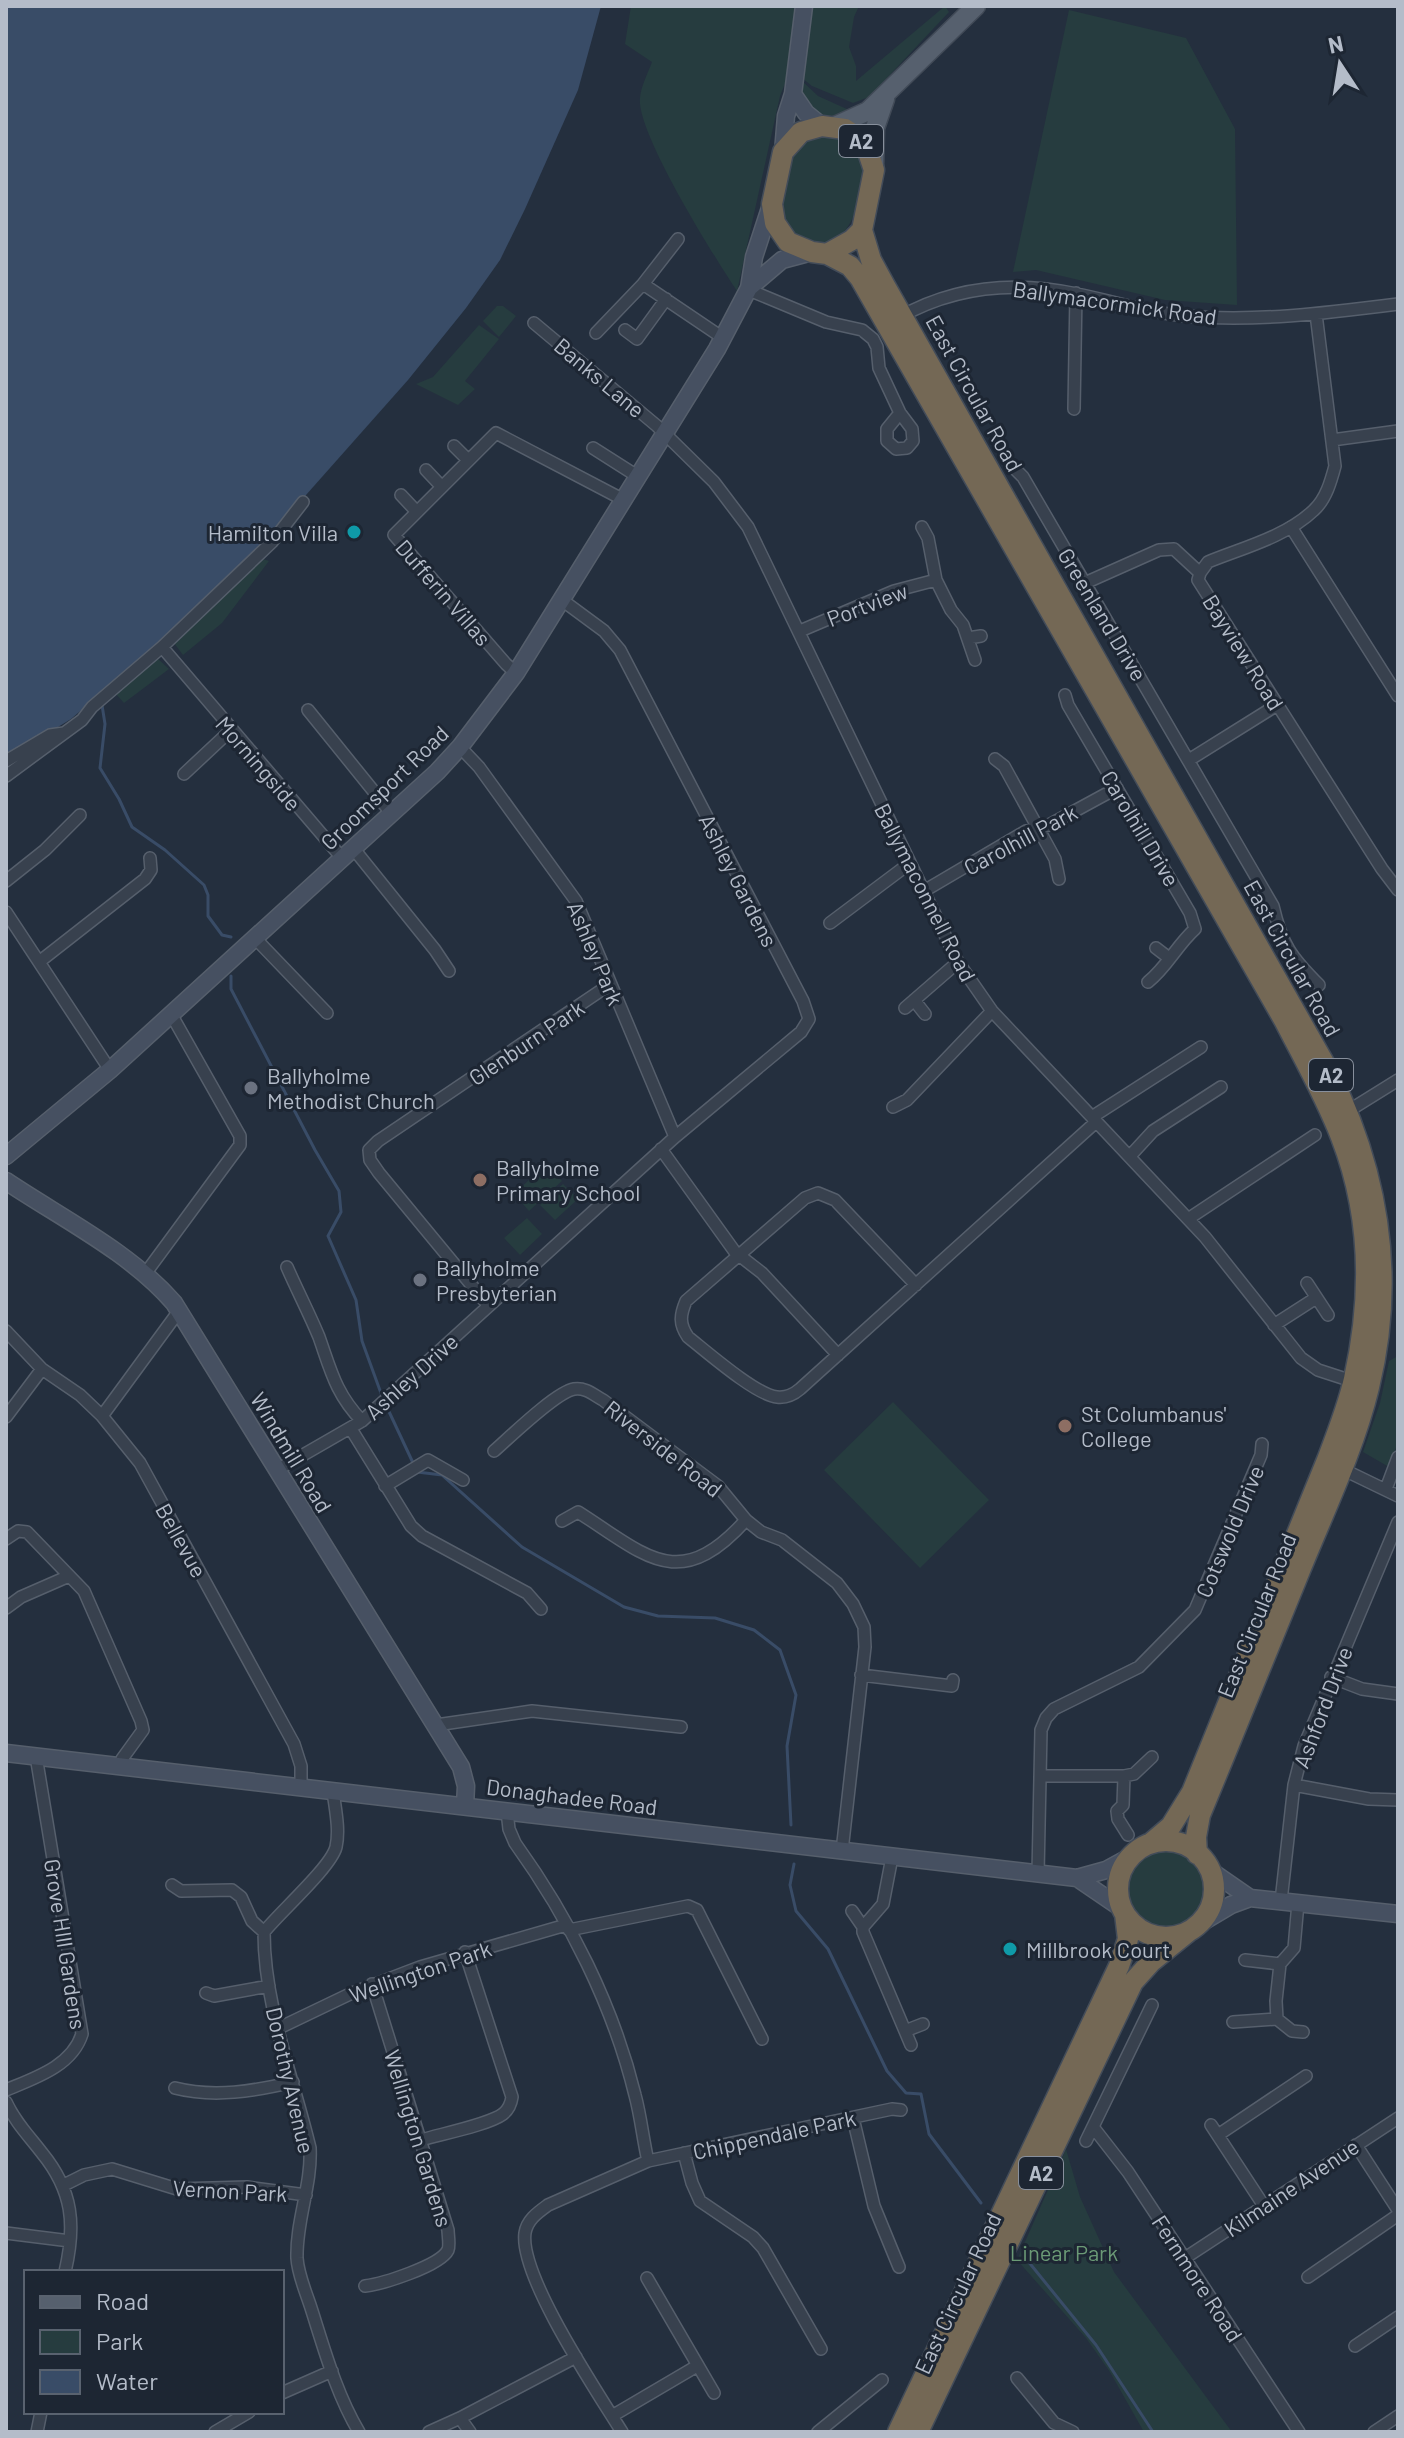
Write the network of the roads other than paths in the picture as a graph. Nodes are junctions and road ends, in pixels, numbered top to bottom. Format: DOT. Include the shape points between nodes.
graph roads {
  1 [pos="804,6"];
  2 [pos="976,6"];
  3 [pos="793,94"];
  4 [pos="886,96"];
  5 [pos="828,126"];
  6 [pos="783,152"];
  7 [pos="874,170"];
  8 [pos="772,204"];
  9 [pos="862,230"];
  10 [pos="678,239"];
  11 [pos="819,253"];
  12 [pos="646,286"];
  13 [pos="749,289"];
  14 [pos="1076,293"];
  15 [pos="666,299"];
  16 [pos="1398,304"];
  17 [pos="1316,314"];
  18 [pos="895,319"];
  19 [pos="534,323"];
  20 [pos="625,330"];
  21 [pos="596,333"];
  22 [pos="723,338"];
  23 [pos="1074,409"];
  24 [pos="900,413"];
  25 [pos="1398,431"];
  26 [pos="663,433"];
  27 [pos="1332,440"];
  28 [pos="454,446"];
  29 [pos="593,448"];
  30 [pos="468,460"];
  31 [pos="1015,469"];
  32 [pos="426,470"];
  33 [pos="637,476"];
  34 [pos="442,487"];
  35 [pos="401,495"];
  36 [pos="622,499"];
  37 [pos="303,502"];
  38 [pos="417,512"];
  39 [pos="1291,527"];
  40 [pos="929,533"];
  41 [pos="1200,573"];
  42 [pos="936,580"];
  43 [pos="1085,583"];
  44 [pos="562,600"];
  45 [pos="800,631"];
  46 [pos="162,647"];
  47 [pos="975,660"];
  48 [pos="516,673"];
  49 [pos="1065,695"];
  50 [pos="1398,696"];
  51 [pos="1277,705"];
  52 [pos="308,710"];
  53 [pos="231,730"];
  54 [pos="65,733"];
  55 [pos="460,747"];
  56 [pos="995,759"];
  57 [pos="1189,760"];
  58 [pos="6,761"];
  59 [pos="184,774"];
  60 [pos="6,776"];
  61 [pos="1117,788"];
  62 [pos="392,814"];
  63 [pos="80,815"];
  64 [pos="1038,828"];
  65 [pos="347,853"];
  66 [pos="150,858"];
  67 [pos="910,863"];
  68 [pos="1059,879"];
  69 [pos="6,881"];
  70 [pos="1398,890"];
  71 [pos="924,891"];
  72 [pos="6,912"];
  73 [pos="830,923"];
  74 [pos="254,937"];
  75 [pos="1156,948"];
  76 [pos="1169,958"];
  77 [pos="39,962"];
  78 [pos="958,962"];
  79 [pos="449,971"];
  80 [pos="1317,977"];
  81 [pos="1148,982"];
  82 [pos="609,985"];
  83 [pos="992,1011"];
  84 [pos="327,1013"];
  85 [pos="171,1014"];
  86 [pos="925,1014"];
  87 [pos="1201,1047"];
  88 [pos="110,1070"];
  89 [pos="1398,1080"];
  90 [pos="1221,1087"];
  91 [pos="893,1107"];
  92 [pos="1340,1115"];
  93 [pos="1094,1119"];
  94 [pos="1315,1135"];
  95 [pos="675,1137"];
  96 [pos="661,1149"];
  97 [pos="6,1156"];
  98 [pos="1130,1156"];
  99 [pos="6,1181"];
  100 [pos="1188,1219"];
  101 [pos="743,1257"];
  102 [pos="287,1267"];
  103 [pos="145,1274"];
  104 [pos="1307,1283"];
  105 [pos="916,1285"];
  106 [pos="1316,1298"];
  107 [pos="488,1305"];
  108 [pos="179,1311"];
  109 [pos="1328,1315"];
  110 [pos="1274,1325"];
  111 [pos="6,1331"];
  112 [pos="838,1355"];
  113 [pos="42,1369"];
  114 [pos="1361,1385"];
  115 [pos="102,1416"];
  116 [pos="6,1417"];
  117 [pos="362,1421"];
  118 [pos="351,1429"];
  119 [pos="1262,1444"];
  120 [pos="494,1451"];
  121 [pos="1398,1457"];
  122 [pos="1335,1465"];
  123 [pos="277,1470"];
  124 [pos="463,1480"];
  125 [pos="385,1486"];
  126 [pos="1386,1489"];
  127 [pos="1398,1496"];
  128 [pos="746,1520"];
  129 [pos="562,1521"];
  130 [pos="1398,1522"];
  131 [pos="6,1539"];
  132 [pos="69,1576"];
  133 [pos="6,1608"];
  134 [pos="541,1609"];
  135 [pos="861,1675"];
  136 [pos="1331,1677"];
  137 [pos="953,1680"];
  138 [pos="1398,1694"];
  139 [pos="436,1725"];
  140 [pos="681,1727"];
  141 [pos="6,1753"];
  142 [pos="36,1756"];
  143 [pos="1152,1757"];
  144 [pos="120,1767"];
  145 [pos="1040,1776"];
  146 [pos="1124,1776"];
  147 [pos="1294,1785"];
  148 [pos="301,1787"];
  149 [pos="333,1791"];
  150 [pos="1398,1800"];
  151 [pos="465,1806"];
  152 [pos="507,1811"];
  153 [pos="1128,1835"];
  154 [pos="1151,1843"];
  155 [pos="842,1851"];
  156 [pos="1197,1854"];
  157 [pos="892,1857"];
  158 [pos="1128,1858"];
  159 [pos="1211,1871"];
  160 [pos="1038,1874"];
  161 [pos="1077,1878"];
  162 [pos="172,1885"];
  163 [pos="1250,1898"];
  164 [pos="1290,1902"];
  165 [pos="852,1911"];
  166 [pos="1123,1911"];
  167 [pos="1398,1914"];
  168 [pos="567,1927"];
  169 [pos="863,1927"];
  170 [pos="1193,1928"];
  171 [pos="264,1932"];
  172 [pos="465,1952"];
  173 [pos="1245,1960"];
  174 [pos="1280,1964"];
  175 [pos="372,1984"];
  176 [pos="269,1986"];
  177 [pos="206,1993"];
  178 [pos="1152,2005"];
  179 [pos="1277,2019"];
  180 [pos="1233,2022"];
  181 [pos="923,2024"];
  182 [pos="279,2028"];
  183 [pos="905,2031"];
  184 [pos="1303,2032"];
  185 [pos="762,2039"];
  186 [pos="911,2045"];
  187 [pos="1306,2076"];
  188 [pos="293,2082"];
  189 [pos="175,2088"];
  190 [pos="6,2090"];
  191 [pos="6,2102"];
  192 [pos="901,2110"];
  193 [pos="853,2118"];
  194 [pos="1398,2118"];
  195 [pos="1093,2127"];
  196 [pos="421,2140"];
  197 [pos="1086,2141"];
  198 [pos="1356,2145"];
  199 [pos="684,2153"];
  200 [pos="648,2161"];
  201 [pos="64,2185"];
  202 [pos="306,2195"];
  203 [pos="1264,2206"];
  204 [pos="1398,2212"];
  205 [pos="6,2233"];
  206 [pos="70,2241"];
  207 [pos="909,2250"];
  208 [pos="1185,2258"];
  209 [pos="65,2270"];
  210 [pos="1308,2277"];
  211 [pos="647,2278"];
  212 [pos="365,2286"];
  213 [pos="1398,2317"];
  214 [pos="1355,2346"];
  215 [pos="821,2349"];
  216 [pos="576,2357"];
  217 [pos="697,2366"];
  218 [pos="332,2371"];
  219 [pos="1014,2378"];
  220 [pos="882,2380"];
  221 [pos="284,2392"];
  222 [pos="714,2393"];
  223 [pos="612,2416"];
  224 [pos="1398,2416"];
  225 [pos="227,2417"];
  226 [pos="460,2418"];
  227 [pos="215,2432"];
  228 [pos="359,2432"];
  229 [pos="429,2432"];
  230 [pos="470,2432"];
  231 [pos="622,2432"];
  232 [pos="818,2432"];
  233 [pos="898,2432"];
  234 [pos="918,2432"];
  235 [pos="1073,2432"];
  236 [pos="1299,2432"];
  237 [pos="1374,2432"];
  1 -- 3 [label="main road"];
  2 -- 4 [label="main road, A2"];
  3 -- 5 [label="main road" via="806,113"];
  3 -- 6 [label="main road"];
  4 -- 5 [label="main road, A2" via="859,118"];
  4 -- 7 [label="main road, A2" via="875,128"];
  5 -- 6 [label="highway, A2" via="801,132"];
  5 -- 7 [label="highway, A2" via="860,139"];
  6 -- 8 [label="highway"];
  7 -- 9 [label="highway, A2"];
  8 -- 11 [label="highway, A2" via="781,234 796,247"];
  8 -- 13 [label="main road"];
  9 -- 11 [label="highway" via="852,240"];
  9 -- 18 [label="highway, East Circular Road / A2"];
  10 -- 12 [label="street"];
  11 -- 13 [label="main road" via="782,260"];
  11 -- 18 [label="highway, East Circular Road / A2" via="850,266"];
  12 -- 15 [label="street"];
  12 -- 21 [label="street"];
  13 -- 22 [label="main road, Groomsport Road"];
  13 -- 24 [label="street" via="826,322 862,330 873,339 879,368"];
  14 -- 17 [label="street, Ballymacormick Road" via="1183,316"];
  14 -- 18 [label="street, Ballymacormick Road" via="999,286 963,292"];
  14 -- 23 [label="street"];
  15 -- 20 [label="street" via="637,339"];
  15 -- 22 [label="street"];
  16 -- 17 [label="street, Ballymacormick Road"];
  17 -- 27 [label="street, Bayview Road"];
  18 -- 92 [label="highway, East Circular Road / A2"];
  19 -- 26 [label="street, Banks Lane"];
  22 -- 26 [label="main road, Groomsport Road"];
  25 -- 27 [label="street"];
  26 -- 33 [label="main road, Groomsport Road"];
  26 -- 45 [label="street, Ballymaconnell Road" via="714,482 748,527"];
  27 -- 39 [label="street, Bayview Road" via="1335,466 1330,486 1316,509"];
  28 -- 30 [label="street"];
  29 -- 33 [label="street"];
  30 -- 34 [label="street, Dufferin Villas"];
  30 -- 36 [label="street, Dufferin Villas" via="496,433"];
  31 -- 43 [label="street, Greenland Drive"];
  32 -- 34 [label="street"];
  33 -- 36 [label="main road, Groomsport Road"];
  34 -- 38 [label="street, Dufferin Villas"];
  35 -- 38 [label="street, Dufferin Villas"];
  36 -- 44 [label="main road, Groomsport Road"];
  37 -- 46 [label="street" via="272,542"];
  38 -- 48 [label="street, Dufferin Villas" via="394,535"];
  39 -- 41 [label="street, Bayview Road" via="1208,562"];
  39 -- 50 [label="street"];
  40 -- 42 [label="street, Portview"];
  41 -- 43 [label="street" via="1174,549 1159,550"];
  41 -- 51 [label="street, Bayview Road" via="1198,580"];
  42 -- 45 [label="street, Portview" via="894,591"];
  42 -- 47 [label="street, Portview" via="974,637"];
  43 -- 57 [label="street, Greenland Drive"];
  44 -- 48 [label="main road, Groomsport Road"];
  44 -- 95 [label="street, Ashley Gardens" via="620,650 809,1019 801,1032"];
  45 -- 67 [label="street, Ballymaconnell Road"];
  46 -- 53 [label="street, Morningside"];
  46 -- 54 [label="street"];
  48 -- 55 [label="main road, Groomsport Road"];
  49 -- 61 [label="street, Carolhill Drive"];
  51 -- 57 [label="street"];
  51 -- 70 [label="street, Bayview Road"];
  52 -- 62 [label="street"];
  53 -- 59 [label="street"];
  53 -- 65 [label="street, Morningside"];
  54 -- 58 [label="street" via="50,735"];
  54 -- 60 [label="street"];
  55 -- 62 [label="main road, Groomsport Road"];
  55 -- 82 [label="street, Ashley Park" via="576,901"];
  56 -- 64 [label="street"];
  57 -- 80 [label="street, Greenland Drive" via="1273,906 1281,938 1301,968"];
  61 -- 64 [label="street, Carolhill Park"];
  61 -- 76 [label="street, Carolhill Drive" via="1195,929"];
  62 -- 65 [label="main road, Groomsport Road"];
  63 -- 69 [label="street"];
  64 -- 68 [label="street"];
  64 -- 71 [label="street, Carolhill Park"];
  65 -- 74 [label="main road, Groomsport Road"];
  65 -- 79 [label="street, Morningside"];
  66 -- 77 [label="street" via="145,879"];
  67 -- 71 [label="street, Ballymaconnell Road"];
  67 -- 73 [label="street"];
  71 -- 78 [label="street, Ballymaconnell Road"];
  72 -- 77 [label="street"];
  74 -- 84 [label="street"];
  74 -- 85 [label="main road, Groomsport Road"];
  75 -- 76 [label="street"];
  76 -- 81 [label="street, Carolhill Drive"];
  77 -- 88 [label="street"];
  78 -- 83 [label="street, Ballymaconnell Road"];
  78 -- 86 [label="street" via="909,1004"];
  82 -- 95 [label="street, Ashley Park"];
  82 -- 107 [label="street, Glenburn Park" via="369,1150 379,1173"];
  83 -- 91 [label="street" via="907,1100"];
  83 -- 93 [label="street, Ballymaconnell Road"];
  85 -- 88 [label="main road, Groomsport Road"];
  85 -- 103 [label="street" via="240,1136 240,1145"];
  87 -- 93 [label="street"];
  88 -- 97 [label="main road, Groomsport Road"];
  89 -- 92 [label="street"];
  90 -- 98 [label="street" via="1153,1131"];
  92 -- 114 [label="highway, East Circular Road / A2" via="1365,1241"];
  93 -- 98 [label="street, Ballymaconnell Road"];
  93 -- 105 [label="street"];
  94 -- 100 [label="street"];
  95 -- 96 [label="street, Ashley Drive"];
  96 -- 101 [label="street"];
  96 -- 107 [label="street, Ashley Drive"];
  98 -- 100 [label="street, Ballymaconnell Road"];
  99 -- 103 [label="main road, Windmill Road"];
  100 -- 110 [label="street, Ballymaconnell Road"];
  101 -- 105 [label="street" via="805,1198 818,1193 835,1200"];
  101 -- 112 [label="street"];
  101 -- 112 [label="street" via="686,1301 681,1327 688,1337 764,1394 779,1398 791,1396"];
  102 -- 117 [label="street" via="333,1380 345,1404"];
  103 -- 108 [label="main road, Windmill Road"];
  104 -- 106 [label="street"];
  105 -- 112 [label="street"];
  106 -- 109 [label="street"];
  106 -- 110 [label="street"];
  107 -- 117 [label="street, Ashley Drive"];
  108 -- 115 [label="street"];
  108 -- 123 [label="main road, Windmill Road"];
  110 -- 114 [label="street, Ballymaconnell Road" via="1318,1370"];
  111 -- 113 [label="street, Bellevue"];
  113 -- 115 [label="street, Bellevue"];
  113 -- 116 [label="street"];
  114 -- 122 [label="highway, East Circular Road / A2"];
  115 -- 148 [label="street, Bellevue" via="140,1463 294,1744"];
  117 -- 118 [label="street, Ashley Drive"];
  118 -- 123 [label="street, Ashley Drive"];
  118 -- 125 [label="street"];
  119 -- 145 [label="street, Cotswold Drive" via="1195,1610 1139,1667 1046,1718"];
  120 -- 128 [label="street, Riverside Road" via="548,1405 571,1389 582,1389 718,1486"];
  121 -- 126 [label="street"];
  122 -- 126 [label="street"];
  122 -- 154 [label="highway, East Circular Road / A2" via="1192,1792 1171,1826"];
  122 -- 156 [label="highway, East Circular Road / A2" via="1200,1815"];
  123 -- 139 [label="main road, Windmill Road"];
  124 -- 125 [label="street" via="428,1460"];
  125 -- 134 [label="street" via="422,1536 527,1593"];
  126 -- 127 [label="street"];
  128 -- 129 [label="street" via="709,1553 678,1564 644,1554 578,1512"];
  128 -- 135 [label="street, Riverside Road" via="782,1540 837,1583 853,1604 864,1627"];
  130 -- 136 [label="street, Ashford Drive"];
  131 -- 132 [label="street" via="27,1532"];
  132 -- 133 [label="street"];
  132 -- 144 [label="street" via="84,1591 141,1721 143,1730"];
  135 -- 137 [label="street" via="952,1686"];
  135 -- 155 [label="street, Riverside Road"];
  136 -- 138 [label="street" via="1362,1689"];
  136 -- 147 [label="street, Ashford Drive"];
  139 -- 140 [label="street" via="532,1711"];
  139 -- 151 [label="main road, Windmill Road" via="461,1767"];
  141 -- 142 [label="main road, Donaghadee Road"];
  142 -- 144 [label="main road, Donaghadee Road"];
  142 -- 190 [label="street, Grove HIll Gardens" via="82,2034 68,2058"];
  143 -- 146 [label="street"];
  144 -- 148 [label="main road, Donaghadee Road"];
  145 -- 146 [label="street"];
  145 -- 160 [label="street, Cotswold Drive"];
  146 -- 153 [label="street" via="1123,1805 1112,1811"];
  147 -- 150 [label="street"];
  147 -- 164 [label="street, Ashford Drive"];
  148 -- 149 [label="main road, Donaghadee Road"];
  149 -- 151 [label="main road, Donaghadee Road"];
  149 -- 171 [label="street" via="336,1850"];
  151 -- 152 [label="main road, Donaghadee Road"];
  152 -- 155 [label="main road, Donaghadee Road"];
  152 -- 168 [label="street" via="515,1843"];
  154 -- 156 [label="highway" via="1176,1841"];
  154 -- 158 [label="highway, A2"];
  155 -- 157 [label="main road, Donaghadee Road"];
  156 -- 159 [label="highway"];
  157 -- 160 [label="main road, Donaghadee Road"];
  157 -- 169 [label="street" via="883,1904"];
  158 -- 161 [label="main road, Donaghadee Road"];
  158 -- 166 [label="highway, A2" via="1118,1882"];
  159 -- 163 [label="main road"];
  159 -- 170 [label="highway, A2" via="1213,1900"];
  160 -- 161 [label="main road, Donaghadee Road"];
  161 -- 166 [label="main road"];
  162 -- 171 [label="street" via="181,1891 232,1890"];
  163 -- 164 [label="main road"];
  163 -- 170 [label="main road"];
  164 -- 167 [label="main road"];
  164 -- 174 [label="street, Ashford Drive" via="1294,1948"];
  165 -- 169 [label="street"];
  166 -- 170 [label="highway" via="1134,1925 1160,1937"];
  166 -- 233 [label="highway, East Circular Road / A2" via="1128,1939 1119,1966"];
  168 -- 172 [label="street, Wellington Park"];
  168 -- 185 [label="street, Wellington Park" via="688,1906 697,1910"];
  168 -- 200 [label="street" via="624,2055"];
  169 -- 183 [label="street"];
  170 -- 234 [label="highway, East Circular Road / A2" via="1133,1982"];
  171 -- 176 [label="street, Dorothy Avenue"];
  172 -- 175 [label="street, Wellington Park"];
  172 -- 196 [label="street" via="511,2104 492,2120"];
  173 -- 174 [label="street"];
  174 -- 179 [label="street"];
  175 -- 182 [label="street, Wellington Park"];
  175 -- 196 [label="street, Wellington Gardens"];
  176 -- 177 [label="street"];
  176 -- 182 [label="street, Dorothy Avenue"];
  178 -- 195 [label="street"];
  179 -- 180 [label="street"];
  179 -- 184 [label="street" via="1292,2031"];
  181 -- 183 [label="street"];
  182 -- 188 [label="street, Dorothy Avenue"];
  183 -- 186 [label="street"];
  187 -- 203 [label="street" via="1214,2130"];
  188 -- 189 [label="street" via="237,2092"];
  188 -- 202 [label="street, Dorothy Avenue" via="310,2148"];
  191 -- 201 [label="street"];
  192 -- 193 [label="street, Chippendale Park"];
  193 -- 199 [label="street, Chippendale Park"];
  193 -- 207 [label="street" via="874,2206 897,2261"];
  194 -- 198 [label="street, Kilmaine Avenue"];
  195 -- 197 [label="street"];
  195 -- 208 [label="street, Fernmore Road"];
  196 -- 212 [label="street, Wellington Gardens" via="448,2230 448,2250 383,2284"];
  198 -- 203 [label="street, Kilmaine Avenue"];
  198 -- 204 [label="street"];
  199 -- 200 [label="street, Chippendale Park"];
  199 -- 215 [label="street" via="700,2201 763,2248"];
  200 -- 216 [label="street, Chippendale Park" via="548,2205 526,2230 526,2254"];
  201 -- 202 [label="street, Vernon Park" via="112,2169 177,2189 247,2187"];
  201 -- 206 [label="street"];
  202 -- 218 [label="street, Dorothy Avenue" via="298,2268"];
  203 -- 208 [label="street, Kilmaine Avenue"];
  204 -- 210 [label="street"];
  205 -- 206 [label="street"];
  206 -- 209 [label="street"];
  208 -- 236 [label="street, Fernmore Road"];
  211 -- 217 [label="street"];
  213 -- 214 [label="street"];
  216 -- 223 [label="street, Chippendale Park"];
  216 -- 226 [label="street"];
  217 -- 222 [label="street"];
  217 -- 223 [label="street"];
  218 -- 221 [label="street"];
  218 -- 228 [label="street, Dorothy Avenue"];
  219 -- 235 [label="street" via="1054,2423"];
  220 -- 232 [label="street"];
  223 -- 231 [label="street, Chippendale Park"];
  224 -- 237 [label="street"];
  225 -- 227 [label="street"];
  226 -- 229 [label="street"];
  226 -- 230 [label="street"];
}
